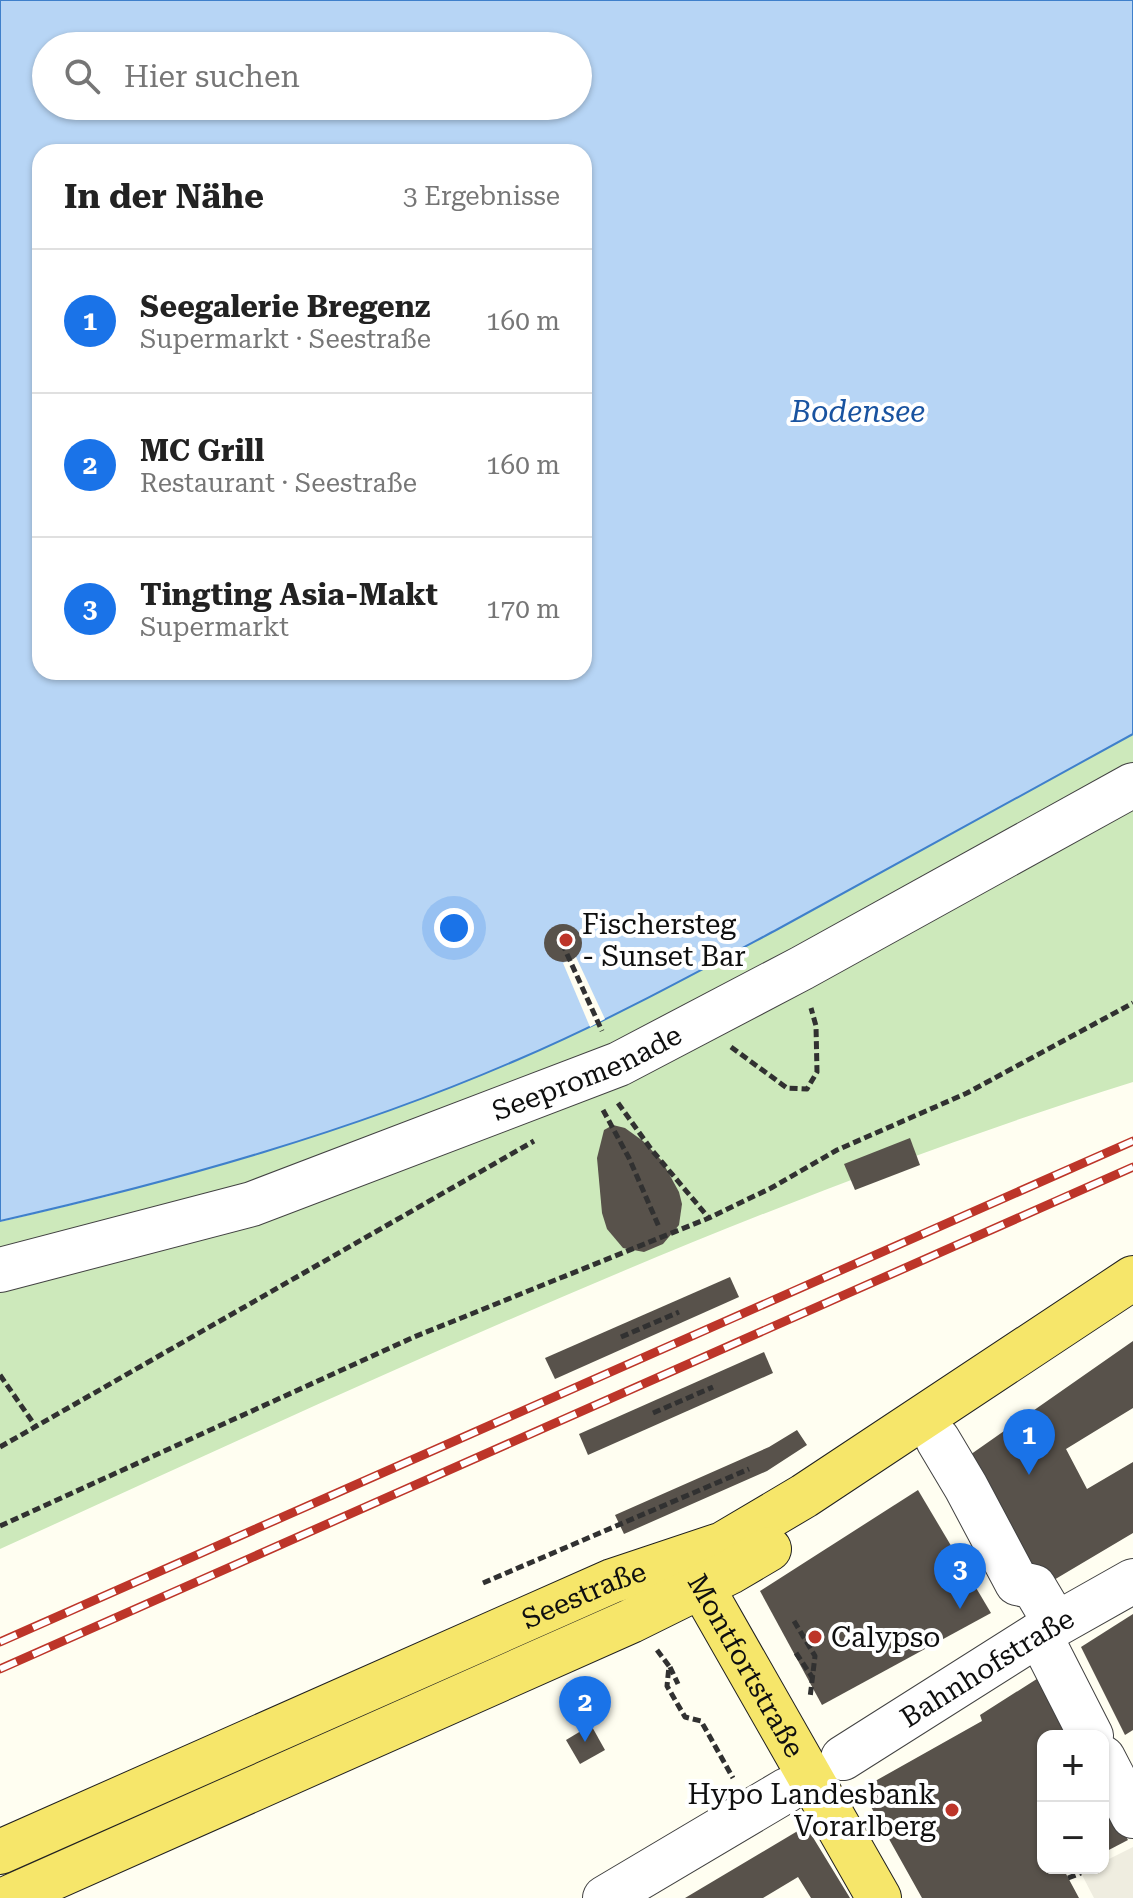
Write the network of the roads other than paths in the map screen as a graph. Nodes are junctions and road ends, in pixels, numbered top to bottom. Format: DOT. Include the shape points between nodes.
graph roads {
  1 [pos="1133,785"];
  2 [pos="0,1270"];
  3 [pos="1133,1278"];
  4 [pos="1133,1312"];
  5 [pos="938,1440"];
  6 [pos="693,1571"];
  7 [pos="1133,1581"];
  8 [pos="1048,1629"];
  9 [pos="1089,1730"];
  10 [pos="843,1758"];
  11 [pos="1109,1770"];
  12 [pos="769,1800"];
  13 [pos="1133,1816"];
  14 [pos="0,1852"];
  15 [pos="8,1898"];
  16 [pos="605,1898"];
  17 [pos="879,1898"];
  1 -- 2 [label="street, Seepromenade" via="619,1064 252,1204"];
  3 -- 6 [label="main road, Seestraße" via="723,1544"];
  4 -- 5 [label="main road, Seestraße"];
  5 -- 6 [label="main road, Seestraße" via="815,1522"];
  5 -- 8 [label="street" via="1017,1583 1034,1587"];
  6 -- 14 [label="main road, Seestraße" via="612,1581"];
  6 -- 15 [label="main road, Seestraße" via="631,1621"];
  6 -- 17 [label="main road, Montfortstraße"];
  7 -- 8 [label="street, Bahnhofstraße"];
  8 -- 9 [label="street"];
  8 -- 10 [label="street, Bahnhofstraße"];
  11 -- 13 [label="street"];
  12 -- 16 [label="street"];
}
